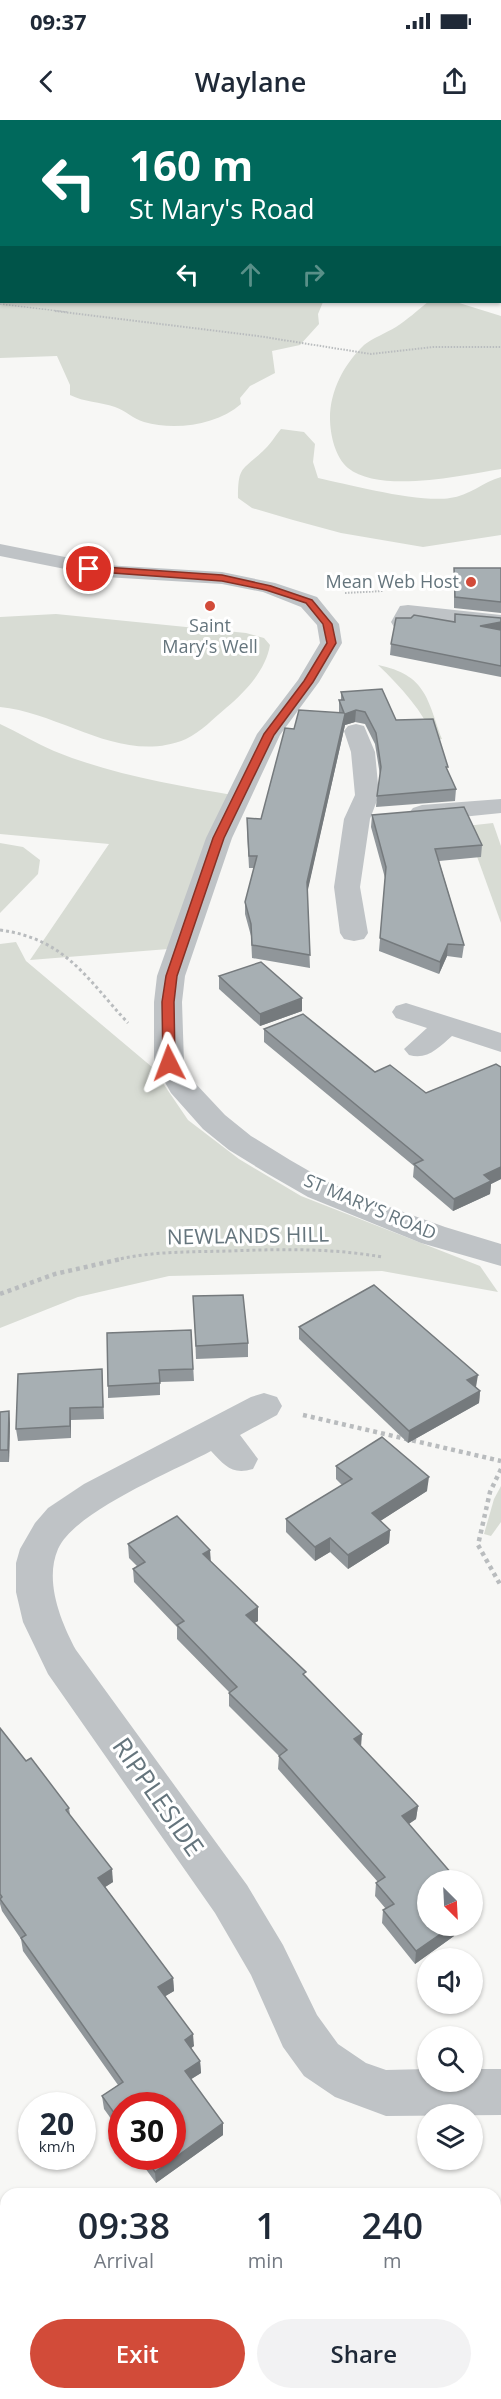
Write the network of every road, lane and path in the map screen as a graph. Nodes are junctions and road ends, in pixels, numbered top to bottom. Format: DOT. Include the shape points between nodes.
graph roads {
  1 [pos="0,304"];
  2 [pos="501,347"];
  3 [pos="0,550"];
  4 [pos="309,602"];
  5 [pos="405,617"];
  6 [pos="501,621"];
  7 [pos="356,732"];
  8 [pos="501,806"];
  9 [pos="381,817"];
  10 [pos="0,930"];
  11 [pos="354,933"];
  12 [pos="406,1012"];
  13 [pos="448,1025"];
  14 [pos="501,1043"];
  15 [pos="419,1048"];
  16 [pos="169,1063"];
  17 [pos="501,1255"];
  18 [pos="388,1258"];
  19 [pos="0,1294"];
  20 [pos="264,1406"];
  21 [pos="501,1461"];
  22 [pos="501,1469"];
  23 [pos="501,1586"];
  24 [pos="501,2091"];
  1 -- 2 [label="path" via="371,354 433,347"];
  3 -- 4 [label="street" via="105,572 222,578 268,587"];
  4 -- 5 [label="path" via="334,594 385,591 406,600"];
  4 -- 16 [label="street, ST MARY'S ROAD" via="328,624 331,643 309,682 269,734 219,838 171,976"];
  5 -- 6 [label="street"];
  7 -- 9 [label="street" via="363,752 367,795"];
  8 -- 9 [label="street"];
  9 -- 11 [label="street" via="348,887"];
  10 -- 16 [label="path" via="23,931 60,948 105,1001"];
  12 -- 13 [label="street"];
  13 -- 14 [label="street"];
  13 -- 15 [label="street"];
  16 -- 17 [label="street, ST MARY'S ROAD" via="182,1087 214,1122 279,1167 319,1190 372,1212"];
  18 -- 19 [label="path, NEWLANDS HILL" via="300,1249 146,1253 55,1274"];
  20 -- 21 [label="path"];
  20 -- 24 [label="street, RIPPLESIDE" via="228,1446 99,1493 62,1518 39,1548 34,1572 47,1634 62,1662 231,1899 267,1960 300,2031 321,2060 352,2081 386,2093"];
  22 -- 23 [label="path" via="490,1492 478,1545"];
}
